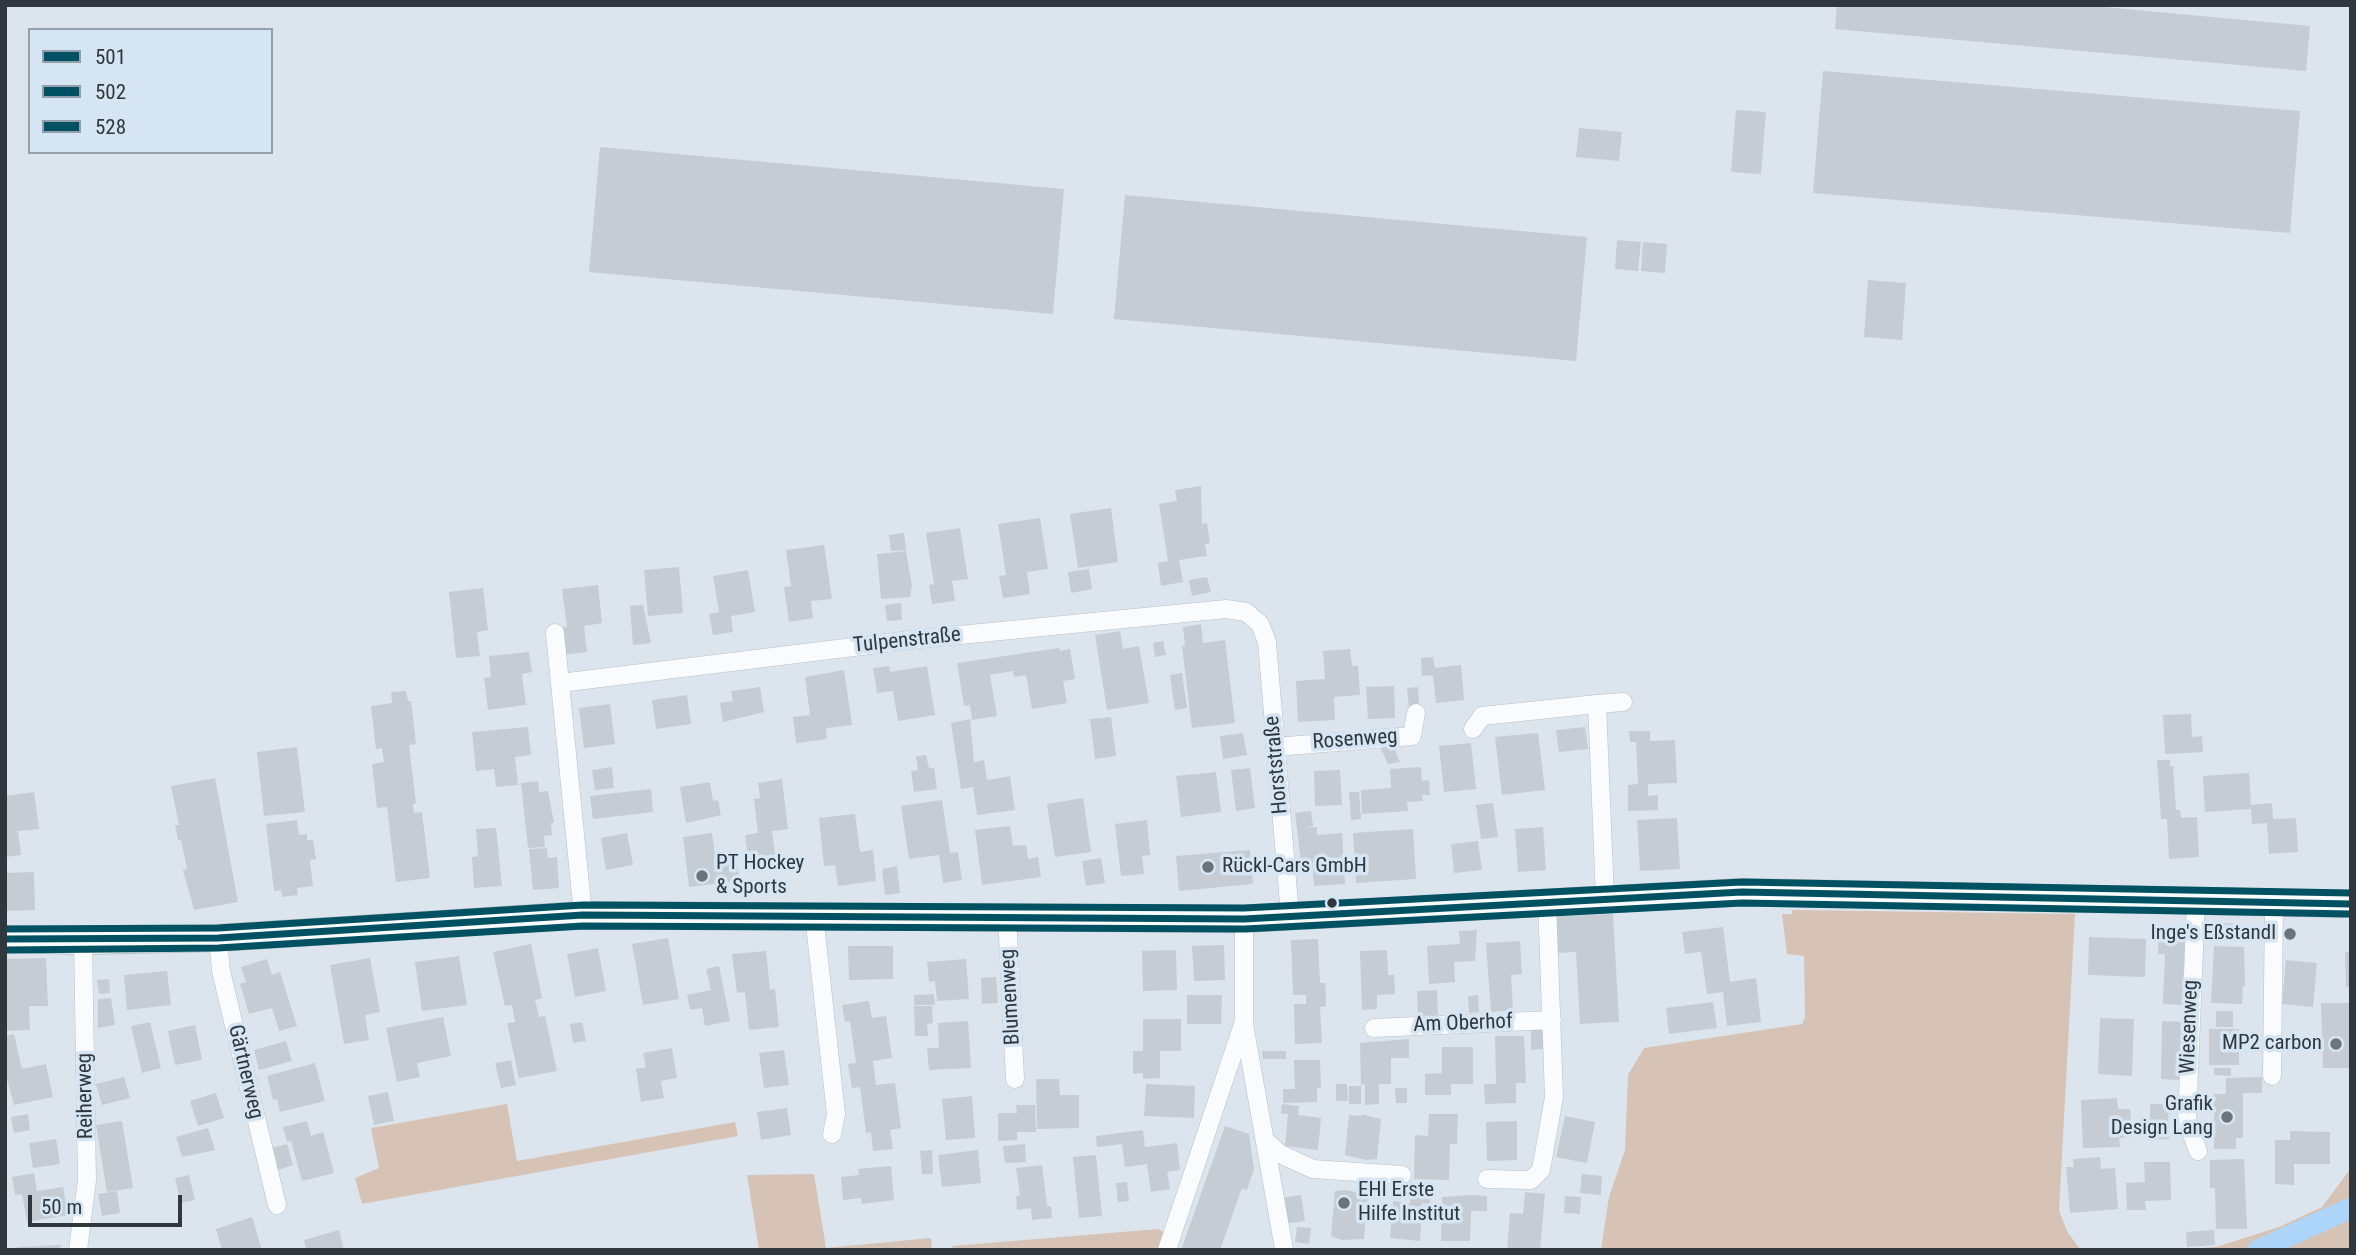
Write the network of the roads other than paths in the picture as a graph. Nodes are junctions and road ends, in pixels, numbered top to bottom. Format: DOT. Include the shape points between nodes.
graph roads {
  1 [pos="1254,617"];
  2 [pos="555,633"];
  3 [pos="560,683"];
  4 [pos="1623,702"];
  5 [pos="1597,705"];
  6 [pos="1416,713"];
  7 [pos="1473,729"];
  8 [pos="1275,747"];
  9 [pos="1605,898"];
  10 [pos="2196,900"];
  11 [pos="1547,901"];
  12 [pos="2274,902"];
  13 [pos="2351,904"];
  14 [pos="583,915"];
  15 [pos="814,915"];
  16 [pos="1007,915"];
  17 [pos="1290,916"];
  18 [pos="1244,919"];
  19 [pos="218,938"];
  20 [pos="5,939"];
  21 [pos="83,942"];
  22 [pos="1552,1020"];
  23 [pos="1244,1021"];
  24 [pos="1374,1028"];
  25 [pos="2272,1076"];
  26 [pos="1015,1079"];
  27 [pos="832,1134"];
  28 [pos="1265,1140"];
  29 [pos="2198,1151"];
  30 [pos="1402,1175"];
  31 [pos="1487,1180"];
  32 [pos="277,1205"];
  33 [pos="1284,1249"];
  34 [pos="78,1250"];
  35 [pos="1167,1250"];
  1 -- 3 [label="street, Tulpenstraße" via="1226,609 919,639"];
  1 -- 8 [label="street, Horststraße" via="1267,642"];
  2 -- 3 [label="street"];
  3 -- 14 [label="street"];
  4 -- 5 [label="street"];
  5 -- 7 [label="street" via="1482,716"];
  5 -- 9 [label="street"];
  6 -- 8 [label="street, Rosenweg" via="1412,736"];
  8 -- 17 [label="street, Horststraße"];
  9 -- 10 [label="main road" via="1742,891"];
  9 -- 11 [label="main road"];
  10 -- 12 [label="main road"];
  10 -- 29 [label="street, Wiesenweg" via="2187,1121"];
  11 -- 17 [label="main road"];
  11 -- 22 [label="street"];
  12 -- 13 [label="main road"];
  12 -- 25 [label="street"];
  14 -- 15 [label="main road"];
  14 -- 19 [label="main road"];
  15 -- 16 [label="main road"];
  15 -- 27 [label="street" via="836,1114"];
  16 -- 18 [label="main road"];
  16 -- 26 [label="street, Blumenweg"];
  17 -- 18 [label="main road"];
  18 -- 23 [label="street"];
  19 -- 21 [label="main road"];
  19 -- 32 [label="street, Gärtnerweg" via="221,971"];
  20 -- 21 [label="main road"];
  21 -- 34 [label="street, Reiherweg" via="87,1180"];
  22 -- 24 [label="street, Am Oberhof"];
  22 -- 31 [label="street" via="1554,1097 1541,1170 1531,1180"];
  23 -- 28 [label="street"];
  23 -- 35 [label="street"];
  28 -- 30 [label="street" via="1280,1154 1313,1169"];
  28 -- 33 [label="street"];
}
